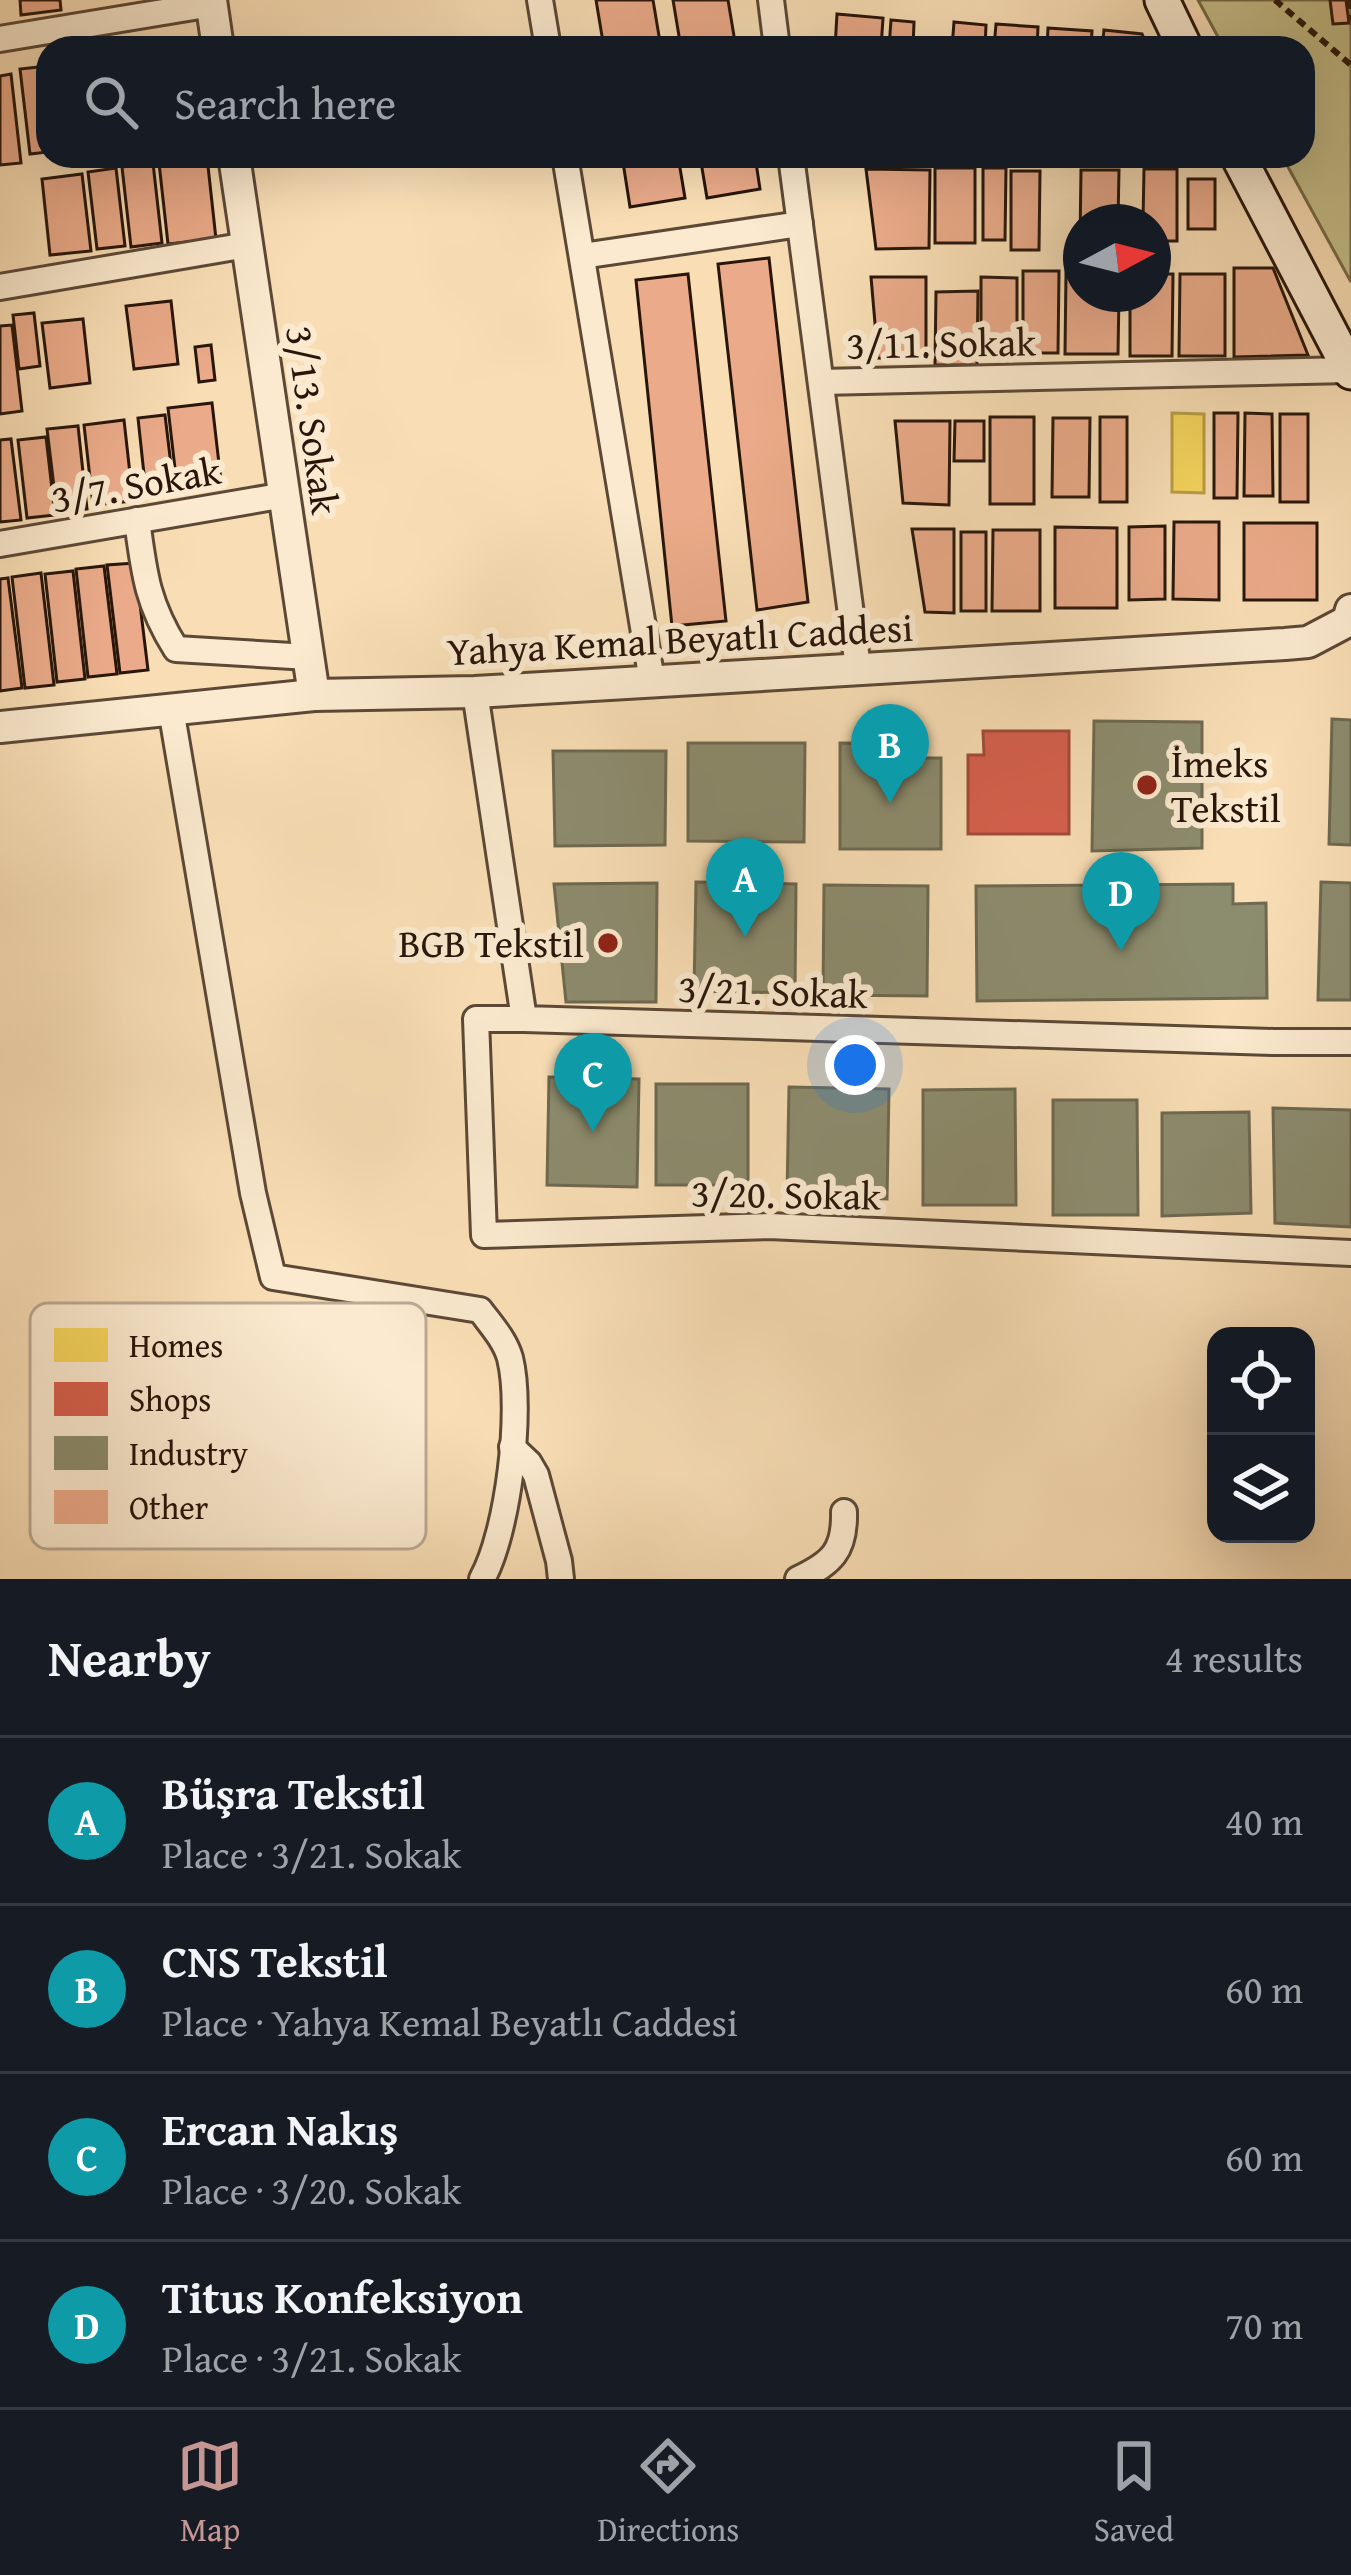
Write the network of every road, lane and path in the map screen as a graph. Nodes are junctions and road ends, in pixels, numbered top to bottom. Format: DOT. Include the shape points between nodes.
graph roads {
  1 [pos="540,0"];
  2 [pos="771,0"];
  3 [pos="1162,0"];
  4 [pos="1274,0"];
  5 [pos="1348,0"];
  6 [pos="212,2"];
  7 [pos="1351,20"];
  8 [pos="216,36"];
  9 [pos="546,36"];
  10 [pos="776,36"];
  11 [pos="1179,36"];
  12 [pos="0,38"];
  13 [pos="1351,65"];
  14 [pos="236,168"];
  15 [pos="568,168"];
  16 [pos="793,168"];
  17 [pos="1244,168"];
  18 [pos="800,224"];
  19 [pos="248,245"];
  20 [pos="582,256"];
  21 [pos="0,287"];
  22 [pos="1350,371"];
  23 [pos="821,382"];
  24 [pos="284,495"];
  25 [pos="137,520"];
  26 [pos="0,544"];
  27 [pos="1351,610"];
  28 [pos="309,657"];
  29 [pos="858,668"];
  30 [pos="652,681"];
  31 [pos="475,692"];
  32 [pos="314,695"];
  33 [pos="171,709"];
  34 [pos="0,727"];
  35 [pos="524,1019"];
  36 [pos="1351,1042"];
  37 [pos="1351,1253"];
  38 [pos="512,1447"];
  39 [pos="844,1512"];
  40 [pos="482,1579"];
  41 [pos="561,1579"];
  42 [pos="798,1579"];
  1 -- 9 [label="street"];
  2 -- 10 [label="street"];
  3 -- 11 [label="main road"];
  4 -- 13 [label="path"];
  5 -- 7 [label="path"];
  6 -- 8 [label="street"];
  6 -- 12 [label="street"];
  14 -- 19 [label="street, 3/13. Sokak"];
  15 -- 20 [label="street"];
  16 -- 18 [label="street"];
  17 -- 22 [label="main road"];
  18 -- 20 [label="street"];
  18 -- 23 [label="street"];
  19 -- 21 [label="street"];
  19 -- 24 [label="street, 3/13. Sokak"];
  20 -- 30 [label="street"];
  22 -- 23 [label="street, 3/11. Sokak"];
  23 -- 29 [label="street"];
  24 -- 25 [label="street, 3/7. Sokak"];
  24 -- 28 [label="street, 3/13. Sokak"];
  25 -- 26 [label="street, 3/7. Sokak"];
  25 -- 28 [label="street" via="147,592 176,649"];
  27 -- 29 [label="street, Yahya Kemal Beyatlı Caddesi" via="1348,621 1308,642"];
  28 -- 32 [label="street, 3/13. Sokak"];
  29 -- 30 [label="street, Yahya Kemal Beyatlı Caddesi"];
  30 -- 31 [label="street, Yahya Kemal Beyatlı Caddesi"];
  31 -- 32 [label="street, Yahya Kemal Beyatlı Caddesi"];
  31 -- 35 [label="street"];
  32 -- 33 [label="street, Yahya Kemal Beyatlı Caddesi"];
  33 -- 34 [label="street, Yahya Kemal Beyatlı Caddesi"];
  33 -- 38 [label="street" via="273,1277 481,1310 509,1357"];
  35 -- 36 [label="street, 3/21. Sokak"];
  35 -- 37 [label="street, 3/20. Sokak" via="476,1019 484,1235 769,1226"];
  38 -- 40 [label="street" via="493,1559"];
  38 -- 41 [label="street" via="536,1475"];
  39 -- 42 [label="street" via="835,1556"];
}
